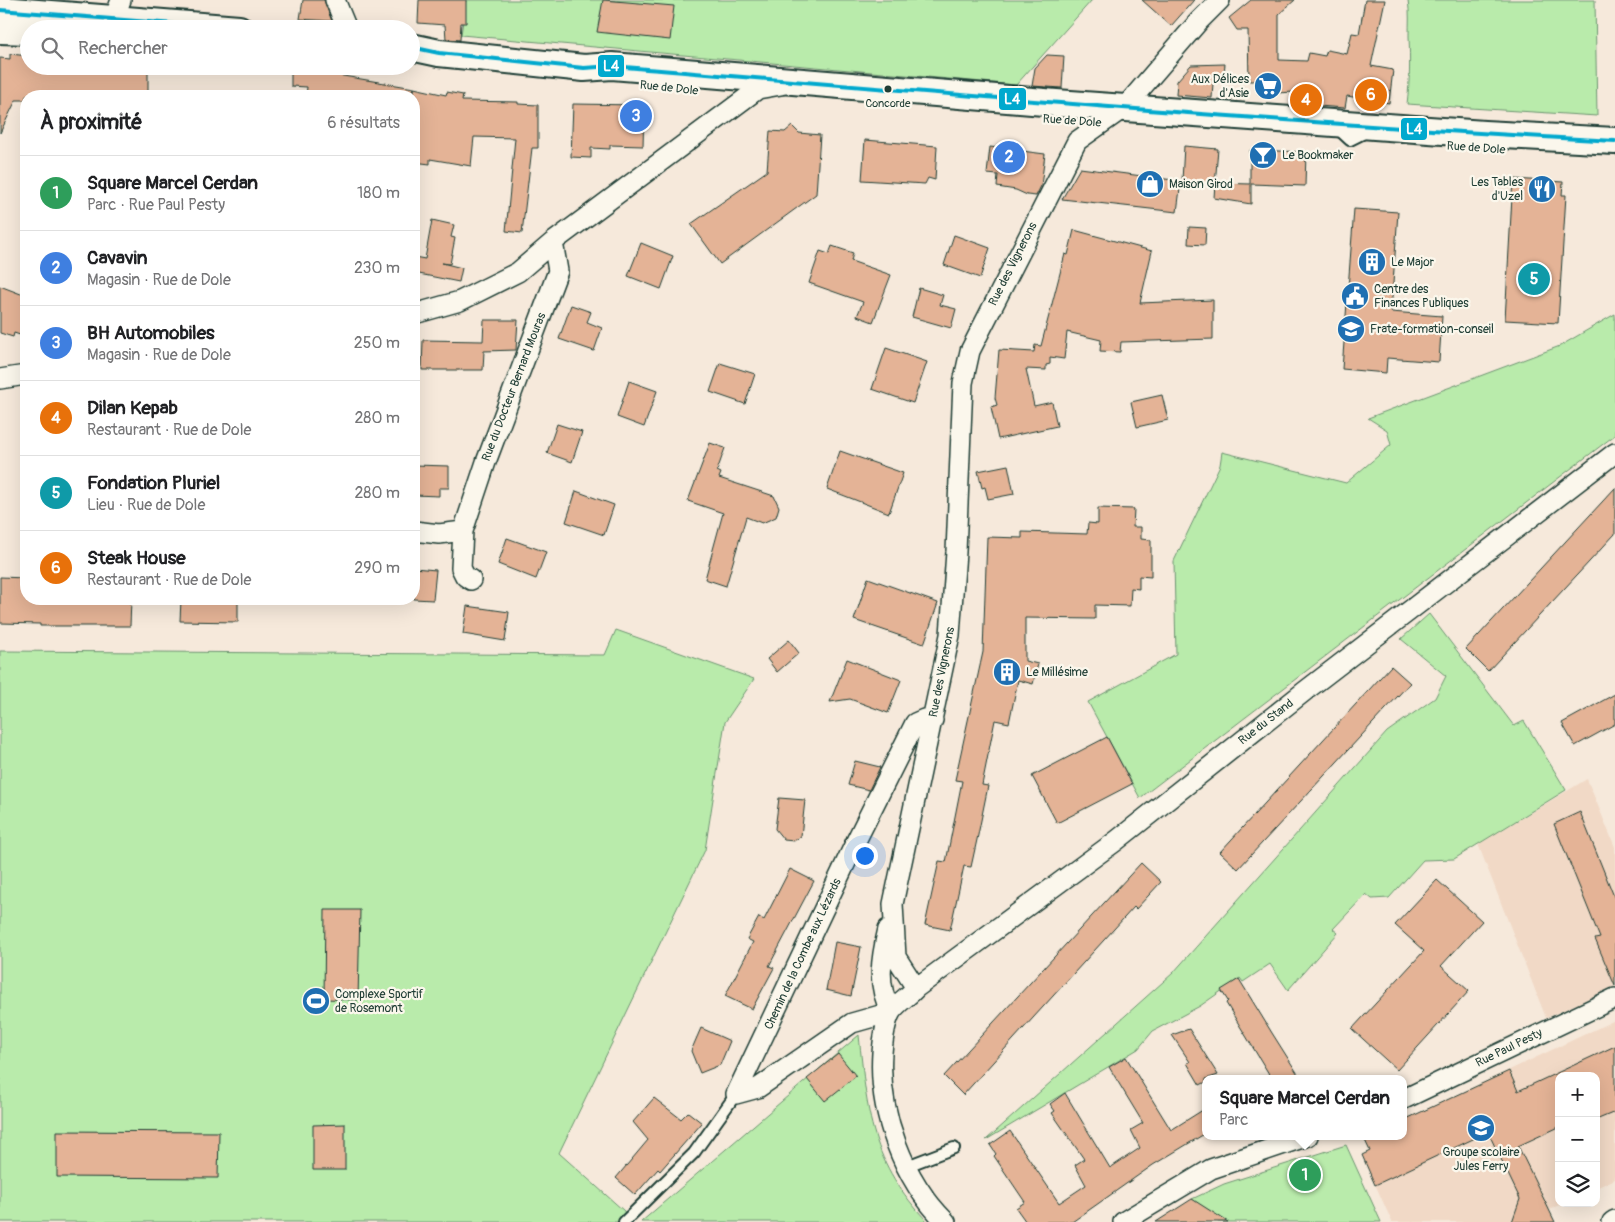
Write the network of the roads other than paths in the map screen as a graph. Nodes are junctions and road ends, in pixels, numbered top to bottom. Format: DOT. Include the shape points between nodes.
graph roads {
  1 [pos="334,0"];
  2 [pos="1220,0"];
  3 [pos="118,9"];
  4 [pos="0,10"];
  5 [pos="52,20"];
  6 [pos="71,20"];
  7 [pos="185,20"];
  8 [pos="343,20"];
  9 [pos="0,21"];
  10 [pos="20,21"];
  11 [pos="0,30"];
  12 [pos="20,31"];
  13 [pos="420,48"];
  14 [pos="420,63"];
  15 [pos="814,84"];
  16 [pos="750,96"];
  17 [pos="1125,107"];
  18 [pos="1330,122"];
  19 [pos="1104,123"];
  20 [pos="1378,126"];
  21 [pos="1350,140"];
  22 [pos="1615,141"];
  23 [pos="1615,156"];
  24 [pos="553,242"];
  25 [pos="420,312"];
  26 [pos="20,376"];
  27 [pos="0,379"];
  28 [pos="1615,454"];
  29 [pos="463,531"];
  30 [pos="420,532"];
  31 [pos="471,580"];
  32 [pos="933,720"];
  33 [pos="893,904"];
  34 [pos="916,988"];
  35 [pos="1615,998"];
  36 [pos="891,1012"];
  37 [pos="736,1094"];
  38 [pos="1407,1098"];
  39 [pos="1296,1140"];
  40 [pos="954,1148"];
  41 [pos="907,1166"];
  42 [pos="1615,1220"];
  43 [pos="624,1222"];
  44 [pos="946,1222"];
  45 [pos="1123,1222"];
  46 [pos="1612,1222"];
  1 -- 8 [label="street"];
  2 -- 17 [label="street, Rue des Vignerons"];
  3 -- 6 [label="main road"];
  3 -- 7 [label="main road"];
  4 -- 5 [label="main road"];
  9 -- 10 [label="street"];
  11 -- 12 [label="main road"];
  13 -- 15 [label="main road, Rue de Dole" via="584,68 612,66"];
  14 -- 16 [label="main road, Rue de Dole"];
  15 -- 16 [label="street" via="769,86"];
  15 -- 17 [label="main road, Rue de Dole"];
  16 -- 19 [label="main road, Rue de Dole"];
  16 -- 24 [label="street"];
  17 -- 18 [label="main road, Rue de Dole"];
  17 -- 19 [label="street, Rue des Vignerons"];
  18 -- 20 [label="main road, Rue de Dole"];
  18 -- 21 [label="lane"];
  19 -- 21 [label="main road, Rue de Dole"];
  19 -- 32 [label="street, Rue des Vignerons" via="1077,141 970,351 963,382 952,615"];
  20 -- 21 [label="lane"];
  20 -- 22 [label="main road, Rue de Dole"];
  21 -- 23 [label="main road, Rue de Dole"];
  24 -- 25 [label="street" via="518,272 487,289"];
  24 -- 29 [label="street, Rue du Docteur Bernard Mouras" via="558,271"];
  26 -- 27 [label="street"];
  28 -- 34 [label="street, Rue du Stand" via="1305,691 1116,841"];
  29 -- 30 [label="street" via="439,534"];
  29 -- 31 [label="street, Rue du Docteur Bernard Mouras" via="461,568"];
  32 -- 33 [label="street, Rue des Vignerons"];
  32 -- 37 [label="street, Chemin de la Combe aux Lézards" via="915,723"];
  33 -- 34 [label="street, Rue des Vignerons" via="896,957"];
  33 -- 36 [label="street" via="880,964 882,989"];
  34 -- 36 [label="street"];
  35 -- 38 [label="street, Rue Paul Pesty"];
  36 -- 37 [label="street" via="852,1023 758,1088"];
  36 -- 41 [label="street" via="883,1040 880,1076 886,1116"];
  37 -- 43 [label="lane, Chemin de la Combe aux Lézards" via="694,1153"];
  39 -- 45 [label="street" via="1211,1169"];
  40 -- 41 [label="lane"];
  41 -- 44 [label="street"];
  42 -- 46 [label="street"];
}
